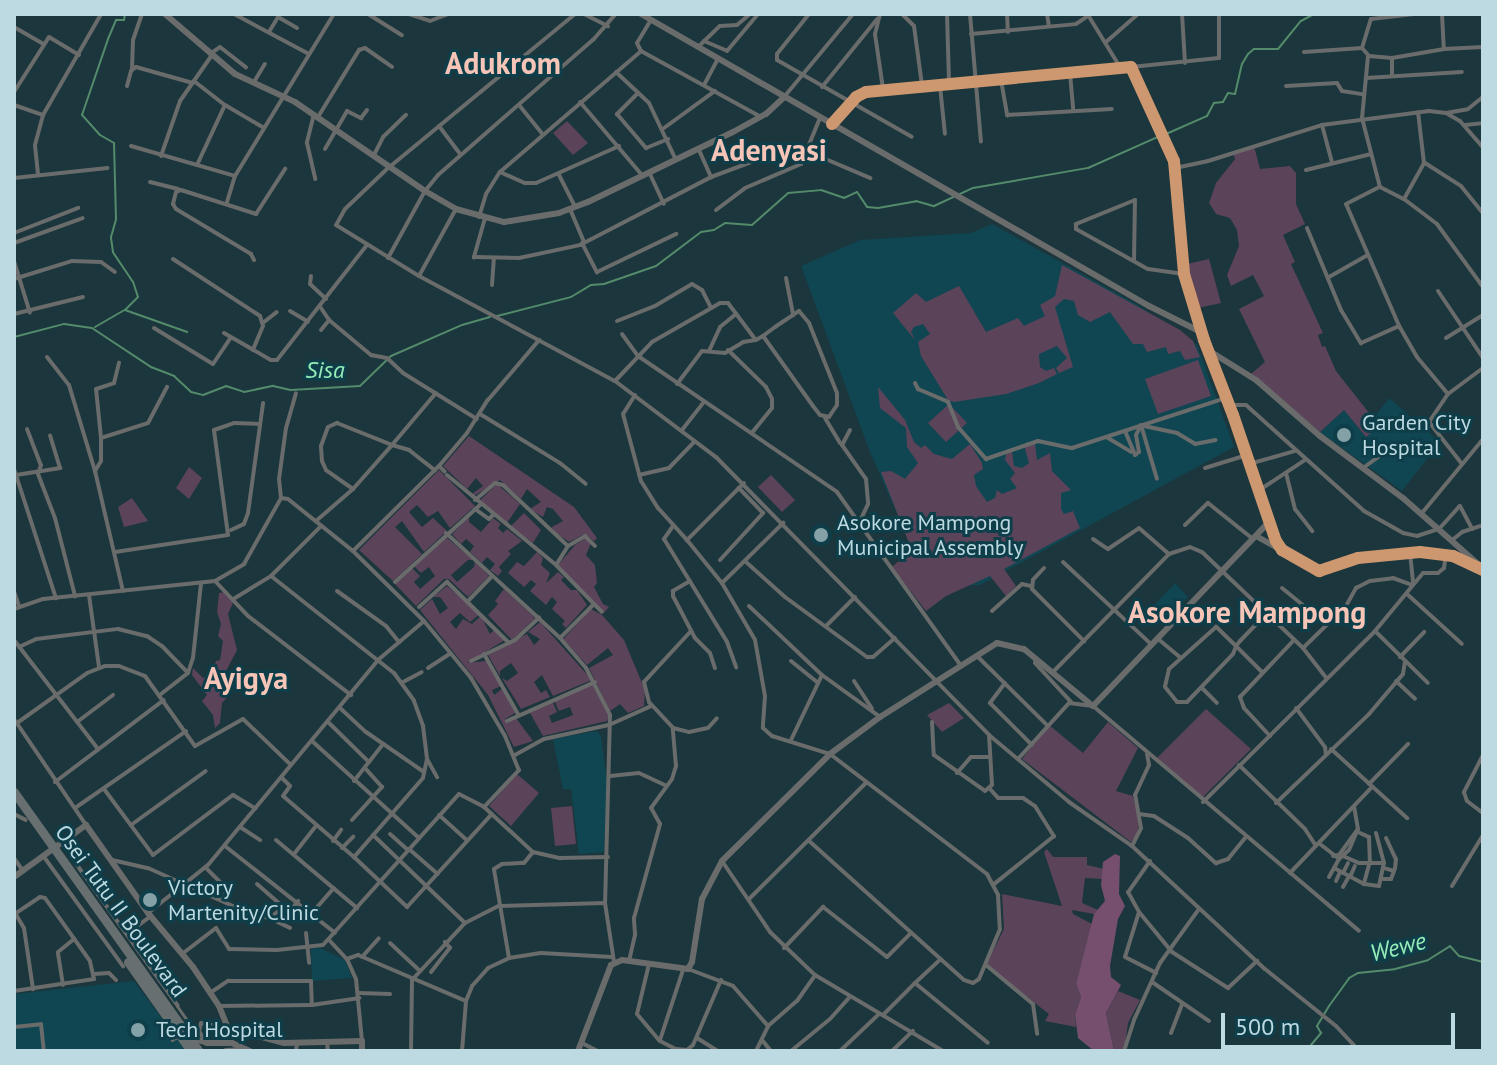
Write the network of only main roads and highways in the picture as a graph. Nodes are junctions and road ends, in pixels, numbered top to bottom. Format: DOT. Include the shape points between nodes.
graph roads {
  1 [pos="14,792"];
  2 [pos="14,803"];
  3 [pos="49,853"];
  4 [pos="203,1047"];
  5 [pos="192,1051"];
  1 -- 3 [label="highway, Osei Tutu II Boulevard"];
  2 -- 3 [label="highway, Osei Tutu II Boulevard"];
  3 -- 4 [label="highway, Osei Tutu II Boulevard" via="189,1037"];
  3 -- 5 [label="highway, Osei Tutu II Boulevard"];
}
